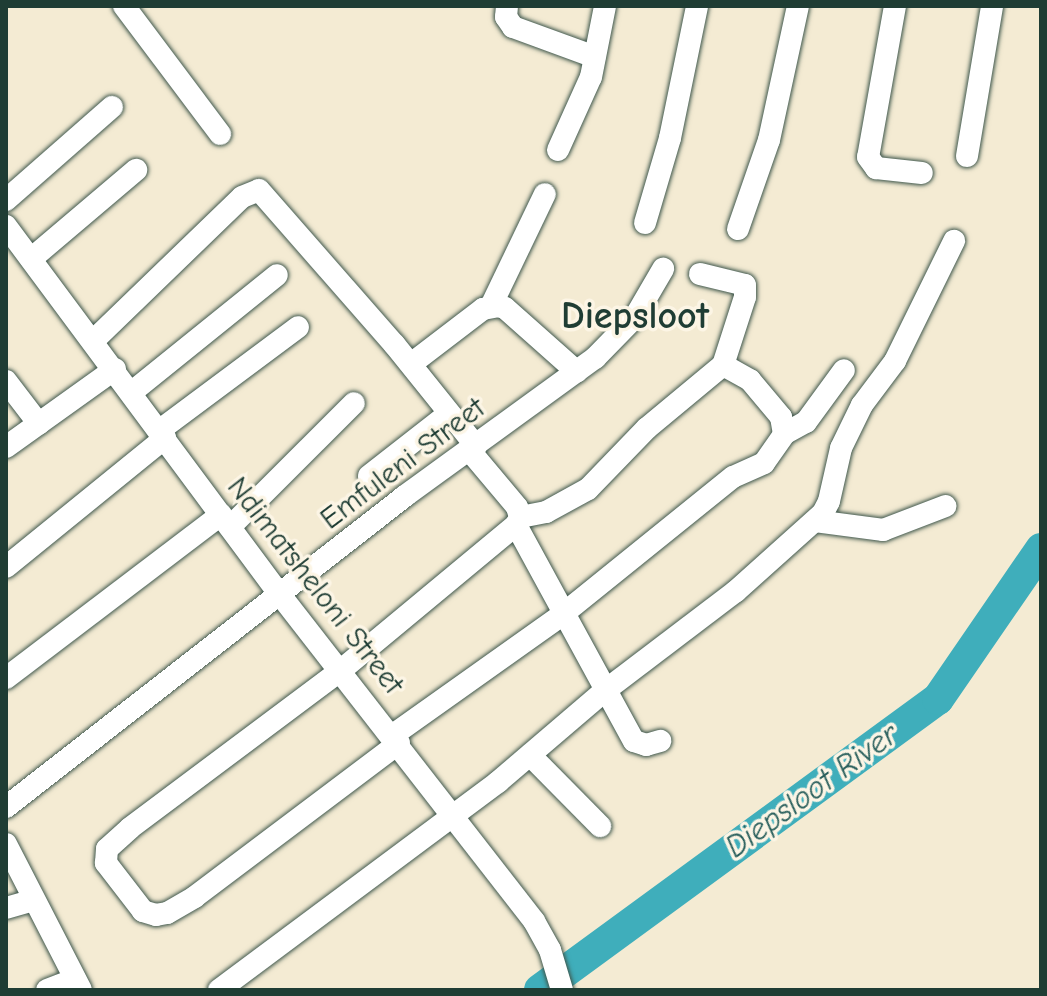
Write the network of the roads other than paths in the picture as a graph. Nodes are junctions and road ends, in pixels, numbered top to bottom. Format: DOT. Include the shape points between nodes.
graph roads {
  1 [pos="124,6"];
  2 [pos="507,6"];
  3 [pos="605,6"];
  4 [pos="697,6"];
  5 [pos="798,6"];
  6 [pos="895,6"];
  7 [pos="992,6"];
  8 [pos="595,57"];
  9 [pos="112,107"];
  10 [pos="220,134"];
  11 [pos="558,150"];
  12 [pos="967,156"];
  13 [pos="136,170"];
  14 [pos="922,173"];
  15 [pos="545,194"];
  16 [pos="6,200"];
  17 [pos="645,223"];
  18 [pos="6,226"];
  19 [pos="738,229"];
  20 [pos="954,241"];
  21 [pos="31,259"];
  22 [pos="663,269"];
  23 [pos="700,274"];
  24 [pos="277,275"];
  25 [pos="491,306"];
  26 [pos="298,327"];
  27 [pos="93,341"];
  28 [pos="411,364"];
  29 [pos="723,365"];
  30 [pos="115,369"];
  31 [pos="844,370"];
  32 [pos="577,372"];
  33 [pos="6,381"];
  34 [pos="132,392"];
  35 [pos="354,403"];
  36 [pos="448,414"];
  37 [pos="39,424"];
  38 [pos="162,434"];
  39 [pos="784,434"];
  40 [pos="6,447"];
  41 [pos="473,449"];
  42 [pos="369,476"];
  43 [pos="946,506"];
  44 [pos="226,521"];
  45 [pos="518,521"];
  46 [pos="815,521"];
  47 [pos="6,567"];
  48 [pos="281,596"];
  49 [pos="563,614"];
  50 [pos="340,671"];
  51 [pos="6,678"];
  52 [pos="607,689"];
  53 [pos="396,739"];
  54 [pos="660,741"];
  55 [pos="530,755"];
  56 [pos="6,807"];
  57 [pos="453,814"];
  58 [pos="600,826"];
  59 [pos="6,844"];
  60 [pos="34,900"];
  61 [pos="6,908"];
  62 [pos="78,984"];
  63 [pos="231,987"];
  64 [pos="47,990"];
  65 [pos="562,990"];
  1 -- 10 [label="street"];
  2 -- 8 [label="street" via="513,27"];
  3 -- 8 [label="street"];
  4 -- 17 [label="street" via="670,138"];
  5 -- 19 [label="street" via="769,140"];
  6 -- 14 [label="street" via="868,157 876,168"];
  7 -- 12 [label="street"];
  8 -- 11 [label="street"];
  9 -- 16 [label="street"];
  13 -- 21 [label="street"];
  15 -- 25 [label="street"];
  18 -- 21 [label="street, Ndimatsheloni Street"];
  20 -- 46 [label="street" via="895,361 862,405 841,448 829,501"];
  21 -- 27 [label="street, Ndimatsheloni Street"];
  22 -- 32 [label="street, Emfuleni Street" via="635,317"];
  23 -- 29 [label="street" via="745,285"];
  24 -- 34 [label="street"];
  25 -- 28 [label="street"];
  25 -- 32 [label="street" via="505,308"];
  26 -- 38 [label="street"];
  27 -- 28 [label="street" via="242,197 259,190"];
  27 -- 30 [label="street, Ndimatsheloni Street"];
  28 -- 36 [label="street"];
  29 -- 39 [label="street" via="768,398 781,417"];
  29 -- 45 [label="street" via="647,428 588,489"];
  30 -- 34 [label="street, Ndimatsheloni Street"];
  30 -- 37 [label="street"];
  31 -- 39 [label="street" via="806,422"];
  32 -- 41 [label="street, Emfuleni Street"];
  33 -- 37 [label="street"];
  34 -- 38 [label="street, Ndimatsheloni Street"];
  35 -- 44 [label="street"];
  36 -- 41 [label="street"];
  36 -- 42 [label="street"];
  37 -- 40 [label="street"];
  38 -- 44 [label="street, Ndimatsheloni Street"];
  38 -- 47 [label="street"];
  39 -- 49 [label="street" via="764,463 733,477"];
  41 -- 45 [label="street" via="517,507"];
  41 -- 48 [label="street, Emfuleni Street" via="405,496"];
  43 -- 46 [label="street" via="883,530"];
  44 -- 48 [label="street, Ndimatsheloni Street"];
  44 -- 51 [label="street"];
  45 -- 49 [label="street"];
  45 -- 50 [label="street"];
  46 -- 52 [label="street" via="735,592"];
  48 -- 50 [label="street, Ndimatsheloni Street"];
  48 -- 56 [label="street, Emfuleni Street"];
  49 -- 52 [label="street"];
  49 -- 53 [label="street"];
  50 -- 53 [label="street, Ndimatsheloni Street"];
  50 -- 53 [label="street" via="110,845 106,863 133,902 156,915 180,906"];
  52 -- 54 [label="street" via="634,741"];
  52 -- 55 [label="street"];
  53 -- 57 [label="street, Ndimatsheloni Street"];
  55 -- 57 [label="street"];
  55 -- 58 [label="street"];
  57 -- 63 [label="street"];
  57 -- 65 [label="street, Ndimatsheloni Street" via="539,928"];
  59 -- 60 [label="street"];
  60 -- 61 [label="street"];
  60 -- 62 [label="street"];
  62 -- 64 [label="street"];
}
